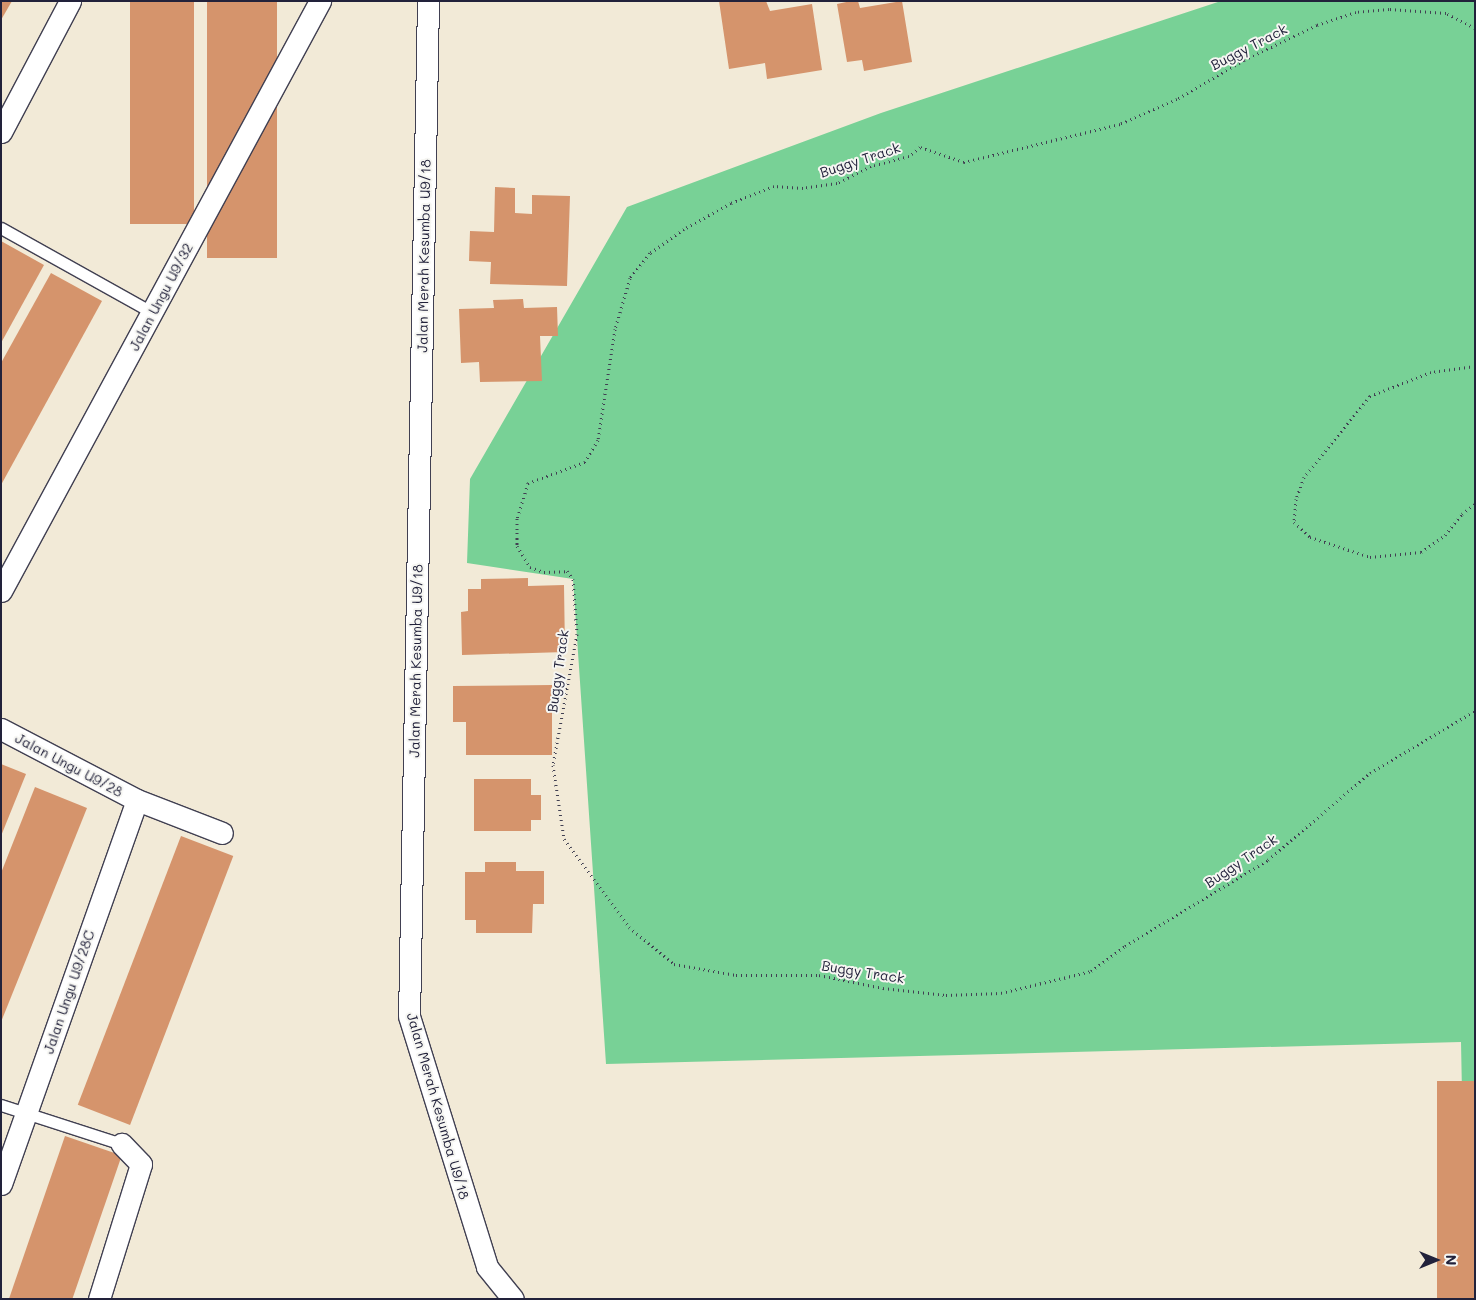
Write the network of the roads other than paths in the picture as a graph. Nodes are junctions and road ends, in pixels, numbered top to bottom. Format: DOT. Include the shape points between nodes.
graph roads {
  1 [pos="70,1"];
  2 [pos="320,1"];
  3 [pos="428,1"];
  4 [pos="1,132"];
  5 [pos="1,228"];
  6 [pos="153,313"];
  7 [pos="1,591"];
  8 [pos="1,729"];
  9 [pos="137,800"];
  10 [pos="222,833"];
  11 [pos="1,1105"];
  12 [pos="26,1114"];
  13 [pos="122,1144"];
  14 [pos="1,1184"];
  15 [pos="99,1299"];
  16 [pos="513,1299"];
  1 -- 4 [label="street"];
  2 -- 6 [label="street, Jalan Ungu U9/32"];
  3 -- 16 [label="street, Jalan Merah Kesumba U9/18" via="409,1016 487,1267"];
  5 -- 6 [label="lane"];
  6 -- 7 [label="street, Jalan Ungu U9/32"];
  8 -- 9 [label="street, Jalan Ungu U9/28"];
  9 -- 10 [label="street, Jalan Ungu U9/28"];
  9 -- 12 [label="street, Jalan Ungu U9/28C"];
  11 -- 12 [label="lane"];
  12 -- 13 [label="lane"];
  12 -- 14 [label="street, Jalan Ungu U9/28C"];
  13 -- 15 [label="street" via="141,1164"];
}
